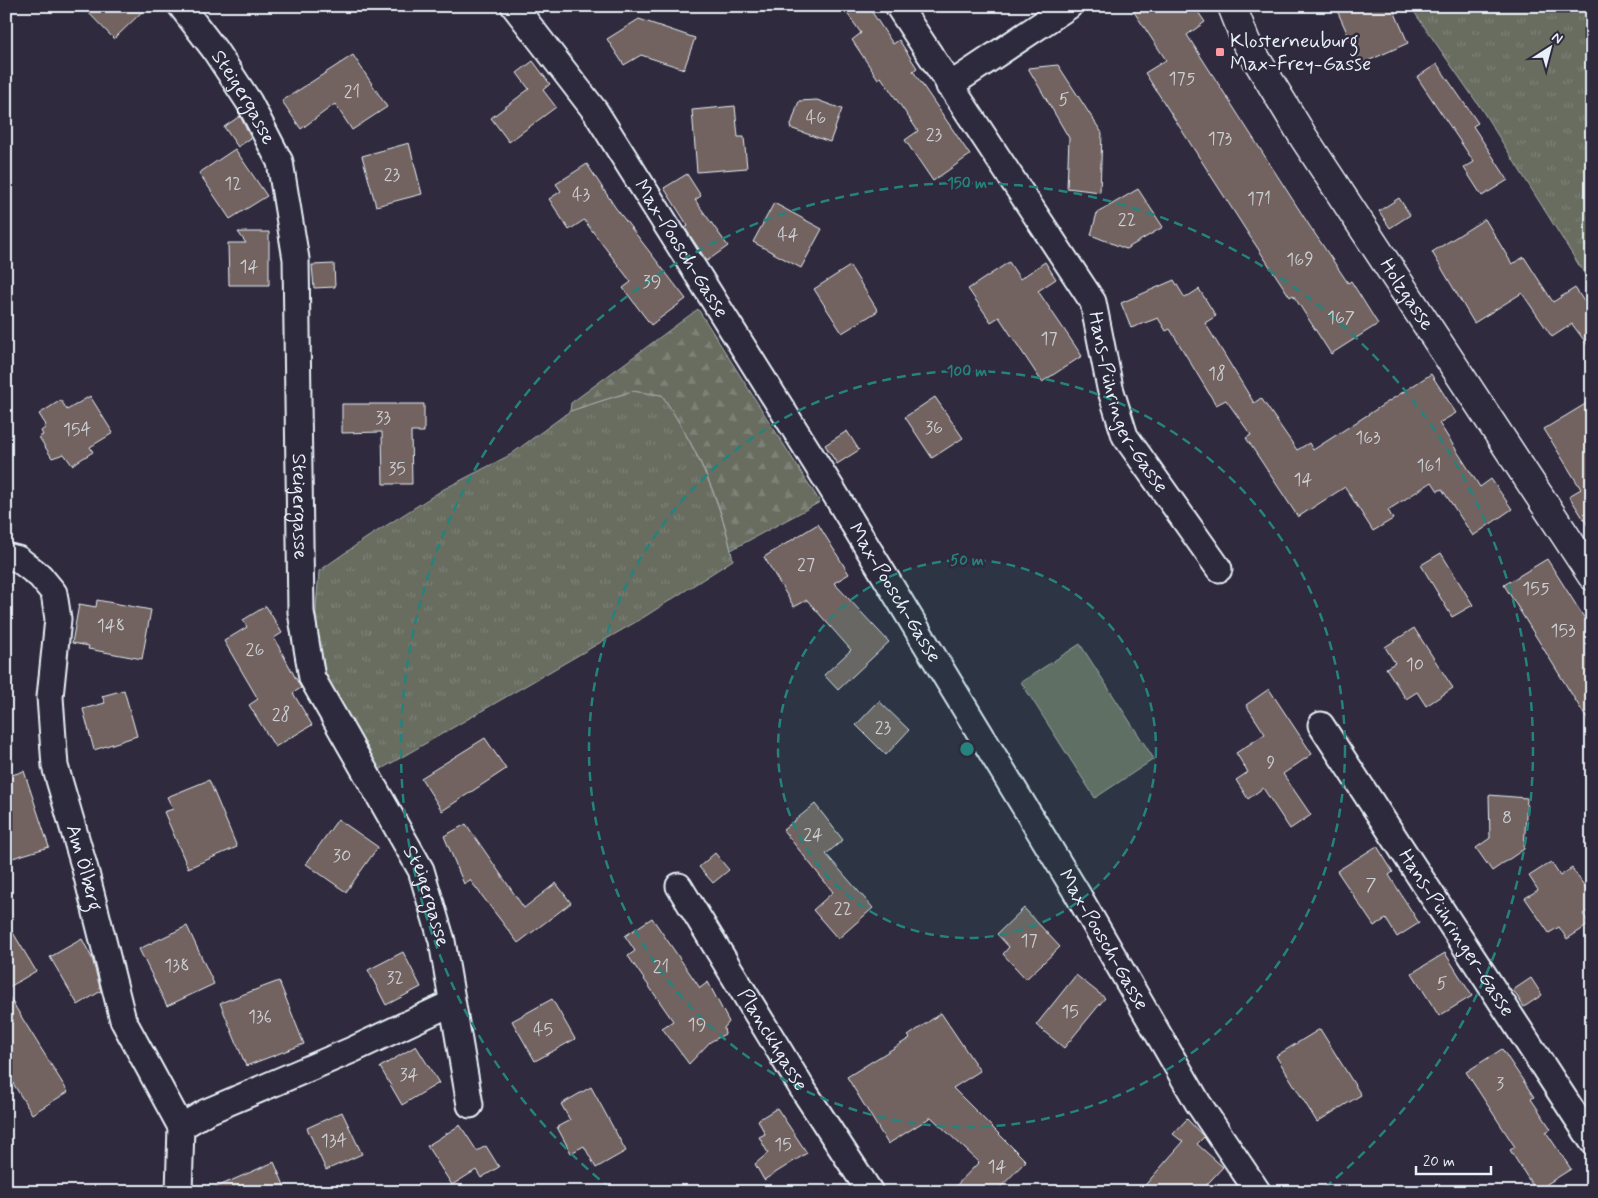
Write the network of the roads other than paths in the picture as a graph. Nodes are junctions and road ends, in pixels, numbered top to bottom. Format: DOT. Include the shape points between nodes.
graph roads {
  1 [pos="181,6"];
  2 [pos="514,6"];
  3 [pos="898,6"];
  4 [pos="1069,6"];
  5 [pos="1220,6"];
  6 [pos="1232,6"];
  7 [pos="1244,37"];
  8 [pos="949,86"];
  9 [pos="7,557"];
  10 [pos="1219,570"];
  11 [pos="1592,576"];
  12 [pos="1321,725"];
  13 [pos="679,886"];
  14 [pos="452,1003"];
  15 [pos="470,1105"];
  16 [pos="181,1127"];
  17 [pos="1592,1141"];
  18 [pos="179,1192"];
  19 [pos="870,1192"];
  20 [pos="1258,1192"];
  1 -- 14 [label="street, Steigergasse" via="249,102 280,162 296,259 301,612 312,678 420,870 442,941"];
  2 -- 20 [label="street, Max-Poosch-Gasse" via="600,119 832,489 1078,895 1198,1103"];
  3 -- 8 [label="street, Hans-Pühringer-Gasse"];
  4 -- 8 [label="street"];
  5 -- 7 [label="street"];
  6 -- 7 [label="street, Holzgasse"];
  7 -- 11 [label="street, Holzgasse" via="1304,138"];
  8 -- 10 [label="street, Hans-Pühringer-Gasse" via="1093,302 1110,388 1125,436"];
  9 -- 16 [label="street, Am Ölberg" via="18,559 40,576 54,593 58,619 50,697 55,766 123,1020"];
  12 -- 17 [label="street, Hans-Pühringer-Gasse"];
  13 -- 19 [label="street, Planckhgasse" via="802,1088"];
  14 -- 15 [label="street, Steigergasse"];
  14 -- 16 [label="street" via="206,1112"];
  16 -- 18 [label="street"];
}
